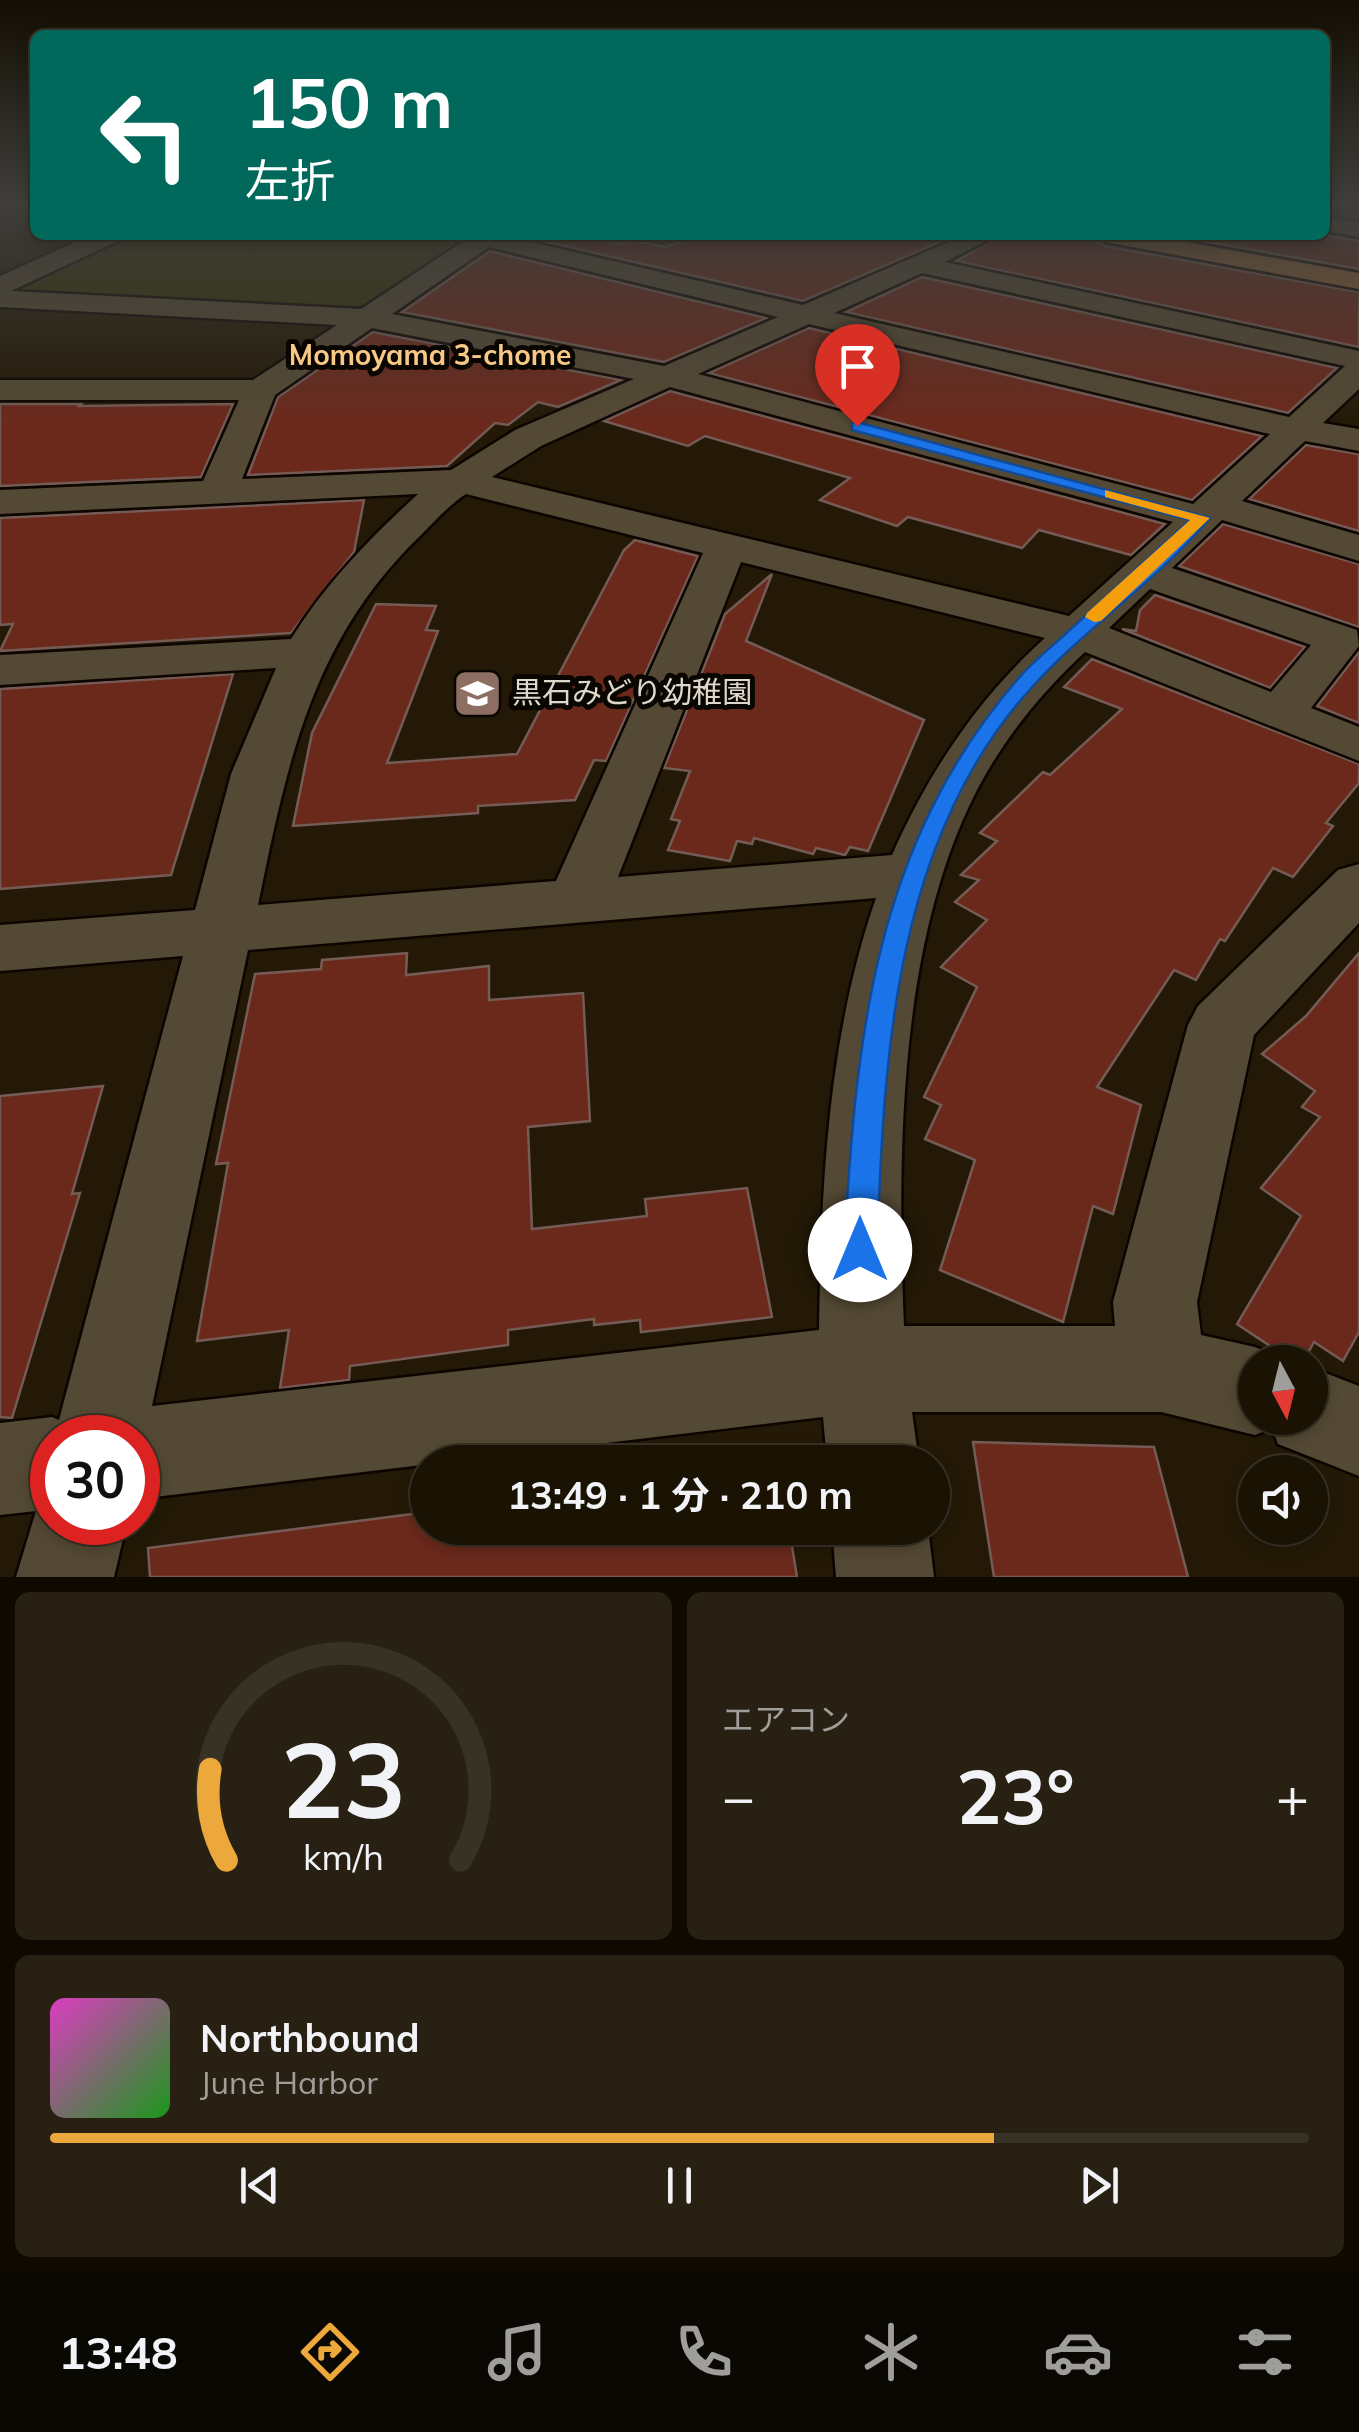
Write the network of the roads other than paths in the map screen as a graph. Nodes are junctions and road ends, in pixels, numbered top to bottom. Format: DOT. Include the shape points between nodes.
graph roads {
  1 [pos="420,279"];
  2 [pos="654,279"];
  3 [pos="889,279"];
  4 [pos="984,279"];
  5 [pos="0,299"];
  6 [pos="805,314"];
  7 [pos="366,318"];
  8 [pos="1359,360"];
  9 [pos="1359,371"];
  10 [pos="666,376"];
  11 [pos="0,390"];
  12 [pos="260,390"];
  13 [pos="1297,428"];
  14 [pos="1359,440"];
  15 [pos="460,480"];
  16 [pos="218,492"];
  17 [pos="0,502"];
  18 [pos="1210,512"];
  19 [pos="726,547"];
  20 [pos="1359,548"];
  21 [pos="1143,572"];
  22 [pos="1078,632"];
  23 [pos="306,652"];
  24 [pos="0,670"];
  25 [pos="1282,713"];
  26 [pos="1359,745"];
  27 [pos="914,874"];
  28 [pos="1359,885"];
  29 [pos="578,901"];
  30 [pos="223,930"];
  31 [pos="0,948"];
  32 [pos="862,1369"];
  33 [pos="1161,1369"];
  34 [pos="1238,1387"];
  35 [pos="106,1415"];
  36 [pos="1328,1419"];
  37 [pos="1359,1430"];
  38 [pos="870,1445"];
  39 [pos="160,1450"];
  40 [pos="30,1466"];
  41 [pos="0,1470"];
  42 [pos="73,1545"];
  43 [pos="882,1545"];
  44 [pos="65,1577"];
  45 [pos="885,1577"];
  1 -- 7 [label="street"];
  2 -- 6 [label="street"];
  3 -- 6 [label="street"];
  4 -- 8 [label="street"];
  5 -- 7 [label="street"];
  6 -- 10 [label="street"];
  6 -- 13 [label="street"];
  7 -- 10 [label="street"];
  7 -- 12 [label="street"];
  9 -- 13 [label="street"];
  10 -- 15 [label="street" via="528,438"];
  10 -- 18 [label="street"];
  11 -- 12 [label="street"];
  12 -- 16 [label="street"];
  13 -- 14 [label="street"];
  13 -- 18 [label="street"];
  15 -- 16 [label="street"];
  15 -- 19 [label="street"];
  15 -- 23 [label="street" via="350,584"];
  16 -- 17 [label="street"];
  18 -- 20 [label="street"];
  18 -- 21 [label="street"];
  19 -- 22 [label="street"];
  19 -- 29 [label="street"];
  21 -- 22 [label="street"];
  21 -- 25 [label="street" via="1340,640"];
  22 -- 25 [label="street"];
  22 -- 27 [label="street" via="1026,681 985,734 946,796"];
  23 -- 24 [label="street"];
  23 -- 30 [label="street" via="258,774"];
  25 -- 26 [label="street"];
  27 -- 29 [label="street"];
  27 -- 32 [label="street" via="895,934 867,1100"];
  28 -- 33 [label="street" via="1222,1025 1155,1302"];
  29 -- 30 [label="street"];
  30 -- 31 [label="street"];
  30 -- 35 [label="street"];
  32 -- 33 [label="street"];
  32 -- 38 [label="street"];
  32 -- 39 [label="street"];
  33 -- 34 [label="street"];
  36 -- 37 [label="street"];
  40 -- 41 [label="street"];
  42 -- 44 [label="street"];
  43 -- 45 [label="street"];
}
